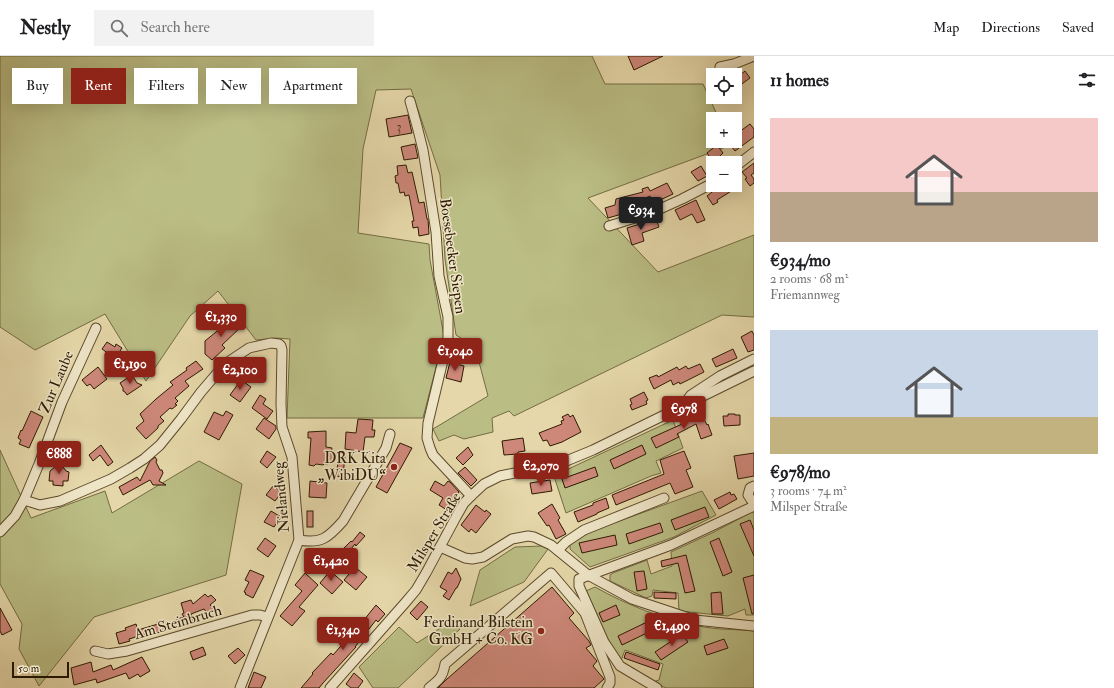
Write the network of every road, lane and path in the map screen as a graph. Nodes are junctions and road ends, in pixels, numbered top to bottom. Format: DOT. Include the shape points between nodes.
graph roads {
  1 [pos="754,56"];
  2 [pos="720,67"];
  3 [pos="410,100"];
  4 [pos="754,152"];
  5 [pos="742,162"];
  6 [pos="706,187"];
  7 [pos="609,226"];
  8 [pos="96,328"];
  9 [pos="754,359"];
  10 [pos="754,371"];
  11 [pos="686,405"];
  12 [pos="390,434"];
  13 [pos="754,486"];
  14 [pos="471,496"];
  15 [pos="664,498"];
  16 [pos="24,500"];
  17 [pos="754,505"];
  18 [pos="0,532"];
  19 [pos="299,540"];
  20 [pos="440,547"];
  21 [pos="558,550"];
  22 [pos="588,575"];
  23 [pos="582,602"];
  24 [pos="267,616"];
  25 [pos="754,626"];
  26 [pos="95,651"];
  27 [pos="240,688"];
  28 [pos="330,688"];
  29 [pos="429,688"];
  30 [pos="607,688"];
  31 [pos="657,688"];
  1 -- 2 [label="street"];
  3 -- 14 [label="street, Boesebecker Siepen" via="423,150 439,276 448,317 448,339 428,419 427,438 433,454"];
  4 -- 5 [label="street"];
  6 -- 7 [label="street" via="651,213"];
  8 -- 16 [label="street, Zur Laube" via="62,402"];
  9 -- 11 [label="street, Milsper Straße" via="691,394"];
  10 -- 11 [label="street, Milsper Straße"];
  11 -- 14 [label="street, Milsper Straße" via="559,464 500,476 484,484"];
  12 -- 19 [label="street" via="386,448 343,521 326,537 317,541"];
  13 -- 17 [label="street" via="750,488 748,495"];
  14 -- 20 [label="street, Milsper Straße" via="464,503"];
  15 -- 21 [label="street" via="584,530"];
  16 -- 18 [label="street, Zur Laube" via="15,516"];
  16 -- 19 [label="street, Nielandweg" via="40,504 60,502 130,468 160,444 224,364 249,348 271,343 279,344 282,350 282,428 292,457"];
  17 -- 22 [label="street" via="671,545"];
  19 -- 24 [label="street, Nielandweg"];
  20 -- 21 [label="street" via="472,559 483,556 512,539 528,536"];
  20 -- 28 [label="street, Milsper Straße" via="416,590"];
  21 -- 22 [label="street"];
  22 -- 23 [label="street" via="579,579"];
  22 -- 25 [label="street" via="632,599 695,620"];
  23 -- 29 [label="street" via="551,573 445,664 440,679"];
  23 -- 30 [label="street" via="610,677"];
  23 -- 31 [label="street" via="620,666"];
  24 -- 26 [label="street, Am Steinbruch" via="252,615 127,651 108,654"];
  24 -- 27 [label="street, Nielandweg"];
}
